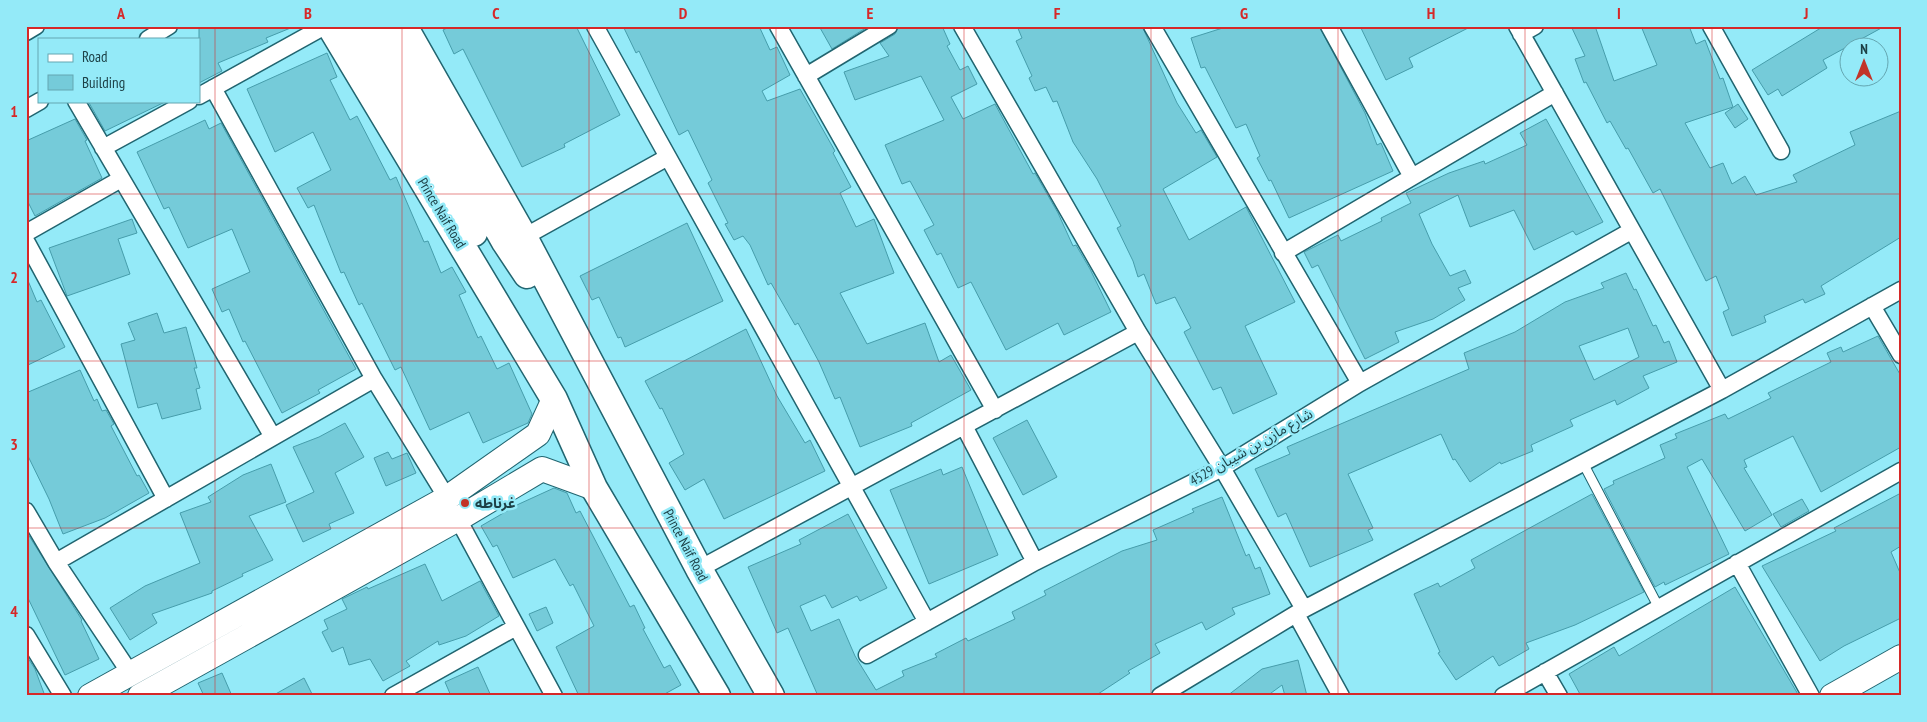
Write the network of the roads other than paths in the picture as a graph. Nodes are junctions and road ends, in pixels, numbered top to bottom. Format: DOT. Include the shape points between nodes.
graph roads {
  1 [pos="36,26"];
  2 [pos="169,26"];
  3 [pos="325,26"];
  4 [pos="330,26"];
  5 [pos="359,26"];
  6 [pos="383,26"];
  7 [pos="404,26"];
  8 [pos="595,26"];
  9 [pos="778,26"];
  10 [pos="889,26"];
  11 [pos="962,26"];
  12 [pos="1152,26"];
  13 [pos="1329,26"];
  14 [pos="1711,26"];
  15 [pos="1525,29"];
  16 [pos="26,32"];
  17 [pos="150,38"];
  18 [pos="806,76"];
  19 [pos="206,92"];
  20 [pos="1554,93"];
  21 [pos="38,102"];
  22 [pos="77,102"];
  23 [pos="187,102"];
  24 [pos="26,109"];
  25 [pos="103,148"];
  26 [pos="1781,151"];
  27 [pos="668,157"];
  28 [pos="1412,177"];
  29 [pos="121,179"];
  30 [pos="1631,231"];
  31 [pos="26,233"];
  32 [pos="524,237"];
  33 [pos="26,241"];
  34 [pos="1284,253"];
  35 [pos="1901,290"];
  36 [pos="1872,306"];
  37 [pos="1138,332"];
  38 [pos="1901,355"];
  39 [pos="374,379"];
  40 [pos="1360,382"];
  41 [pos="1722,390"];
  42 [pos="605,392"];
  43 [pos="554,400"];
  44 [pos="995,410"];
  45 [pos="964,426"];
  46 [pos="273,437"];
  47 [pos="1582,463"];
  48 [pos="1222,468"];
  49 [pos="1901,471"];
  50 [pos="852,487"];
  51 [pos="594,488"];
  52 [pos="447,498"];
  53 [pos="166,499"];
  54 [pos="26,511"];
  55 [pos="458,519"];
  56 [pos="56,562"];
  57 [pos="1035,562"];
  58 [pos="1737,563"];
  59 [pos="699,569"];
  60 [pos="1658,608"];
  61 [pos="1300,611"];
  62 [pos="927,622"];
  63 [pos="516,627"];
  64 [pos="26,636"];
  65 [pos="867,655"];
  66 [pos="1901,657"];
  67 [pos="1545,672"];
  68 [pos="130,673"];
  69 [pos="420,689"];
  70 [pos="63,696"];
  71 [pos="90,696"];
  72 [pos="140,696"];
  73 [pos="393,696"];
  74 [pos="554,696"];
  75 [pos="717,696"];
  76 [pos="770,696"];
  77 [pos="1160,696"];
  78 [pos="1341,696"];
  79 [pos="1503,696"];
  80 [pos="1559,696"];
  81 [pos="1811,696"];
  82 [pos="1832,696"];
  1 -- 16 [label="street"];
  2 -- 17 [label="street"];
  3 -- 19 [label="street"];
  4 -- 43 [label="main road, Prince Naif Road"];
  5 -- 43 [label="main road, Prince Naif Road" via="486,254"];
  6 -- 42 [label="main road, Prince Naif Road" via="505,242"];
  7 -- 32 [label="main road, Prince Naif Road"];
  8 -- 27 [label="street"];
  9 -- 18 [label="street"];
  10 -- 18 [label="street"];
  11 -- 37 [label="street"];
  12 -- 34 [label="street"];
  13 -- 28 [label="street"];
  14 -- 26 [label="street"];
  15 -- 20 [label="street"];
  18 -- 44 [label="street"];
  19 -- 39 [label="street"];
  20 -- 28 [label="street"];
  20 -- 30 [label="street"];
  21 -- 24 [label="street"];
  22 -- 25 [label="street"];
  23 -- 25 [label="street"];
  25 -- 29 [label="street"];
  27 -- 32 [label="street"];
  27 -- 50 [label="street"];
  28 -- 34 [label="street"];
  29 -- 31 [label="street"];
  29 -- 46 [label="street"];
  30 -- 40 [label="street, شارع مازن بن شيبان 4529"];
  30 -- 41 [label="street"];
  32 -- 42 [label="main road, Prince Naif Road"];
  33 -- 53 [label="street"];
  34 -- 40 [label="street"];
  35 -- 36 [label="street"];
  36 -- 38 [label="street"];
  36 -- 41 [label="street"];
  37 -- 44 [label="street"];
  37 -- 48 [label="street"];
  39 -- 46 [label="street"];
  39 -- 52 [label="street"];
  40 -- 48 [label="street, شارع مازن بن شيبان 4529"];
  41 -- 47 [label="street"];
  42 -- 59 [label="main road, Prince Naif Road"];
  43 -- 51 [label="main road, Prince Naif Road"];
  43 -- 52 [label="street" via="538,434"];
  44 -- 45 [label="street"];
  45 -- 50 [label="street"];
  45 -- 57 [label="street"];
  46 -- 53 [label="street"];
  47 -- 60 [label="lane"];
  47 -- 61 [label="street"];
  48 -- 57 [label="street, شارع مازن بن شيبان 4529"];
  48 -- 61 [label="street"];
  49 -- 58 [label="street"];
  50 -- 59 [label="street"];
  50 -- 62 [label="street"];
  51 -- 55 [label="street" via="542,470"];
  51 -- 75 [label="main road, Prince Naif Road"];
  52 -- 68 [label="street"];
  53 -- 56 [label="street"];
  54 -- 56 [label="street"];
  55 -- 63 [label="street"];
  55 -- 72 [label="street"];
  56 -- 68 [label="street"];
  57 -- 62 [label="street, شارع مازن بن شيبان 4529"];
  58 -- 60 [label="street"];
  58 -- 81 [label="street"];
  59 -- 76 [label="main road, Prince Naif Road"];
  60 -- 67 [label="street"];
  61 -- 77 [label="street"];
  61 -- 78 [label="street"];
  62 -- 65 [label="street, شارع مازن بن شيبان 4529"];
  63 -- 69 [label="street"];
  63 -- 74 [label="street"];
  64 -- 70 [label="street"];
  66 -- 82 [label="street"];
  67 -- 79 [label="street"];
  67 -- 80 [label="street"];
  68 -- 71 [label="street"];
  69 -- 73 [label="street"];
}
